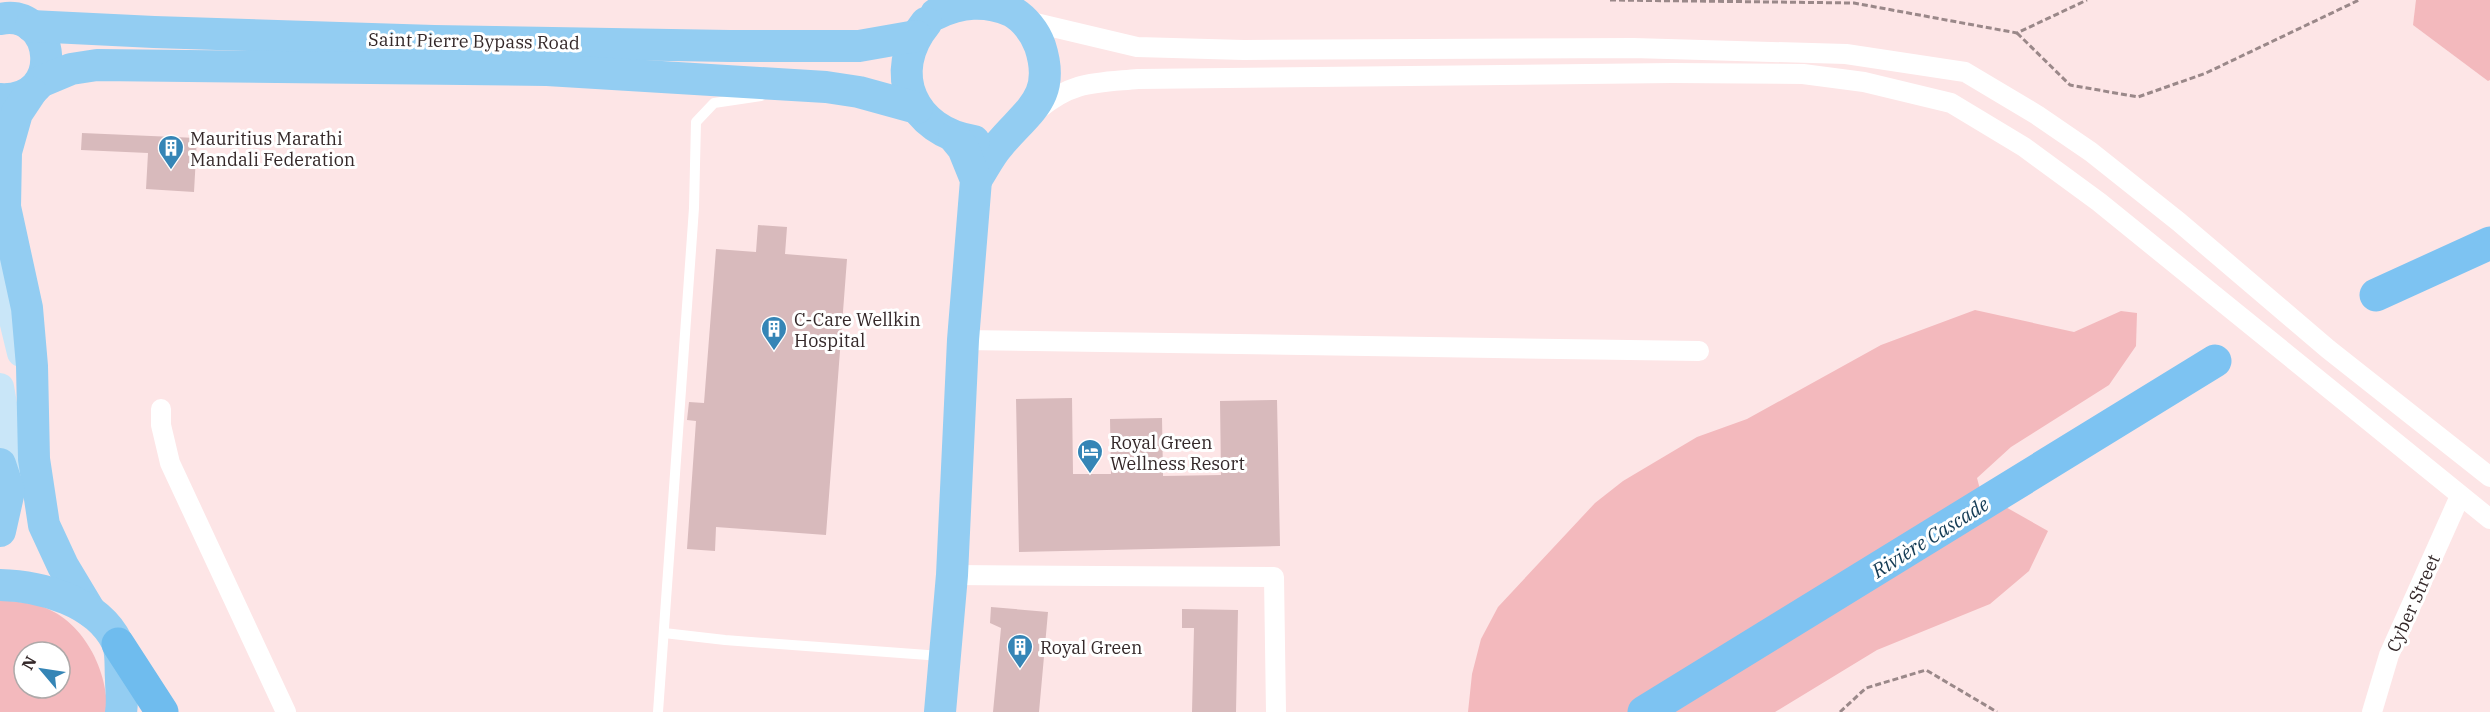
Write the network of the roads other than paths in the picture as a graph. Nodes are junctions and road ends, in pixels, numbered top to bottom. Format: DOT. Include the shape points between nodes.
graph roads {
  1 [pos="1013,10"];
  2 [pos="933,17"];
  3 [pos="0,19"];
  4 [pos="31,26"];
  5 [pos="36,87"];
  6 [pos="826,87"];
  7 [pos="0,99"];
  8 [pos="916,108"];
  9 [pos="1017,126"];
  10 [pos="954,137"];
  11 [pos="976,180"];
  12 [pos="0,267"];
  13 [pos="963,340"];
  14 [pos="1699,351"];
  15 [pos="0,387"];
  16 [pos="161,409"];
  17 [pos="33,436"];
  18 [pos="2490,477"];
  19 [pos="4,478"];
  20 [pos="2460,496"];
  21 [pos="2490,519"];
  22 [pos="0,531"];
  23 [pos="952,575"];
  24 [pos="0,585"];
  25 [pos="90,611"];
  26 [pos="664,633"];
  27 [pos="118,644"];
  28 [pos="944,657"];
  29 [pos="121,712"];
  30 [pos="162,712"];
  31 [pos="286,712"];
  32 [pos="658,712"];
  33 [pos="940,712"];
  34 [pos="1276,712"];
  35 [pos="2372,712"];
  1 -- 2 [label="main road" via="973,2 954,5"];
  1 -- 9 [label="main road" via="1037,38 1044,60 1044,83 1036,105"];
  1 -- 18 [label="street" via="1137,47 1634,48 1846,54 1965,72 2091,152 2328,350"];
  2 -- 4 [label="main road, Saint Pierre Bypass Road" via="859,46 422,41"];
  2 -- 8 [label="main road" via="909,53 906,72"];
  3 -- 4 [label="main road, Saint Pierre Bypass Road" via="19,20"];
  4 -- 5 [label="main road" via="40,35 48,58"];
  5 -- 6 [label="main road, Saint Pierre Bypass Road" via="71,69 121,65 547,70"];
  5 -- 7 [label="main road, Saint Pierre Bypass Road" via="21,97"];
  5 -- 17 [label="main road" via="17,113 6,152 5,207 27,308"];
  6 -- 8 [label="main road, Saint Pierre Bypass Road"];
  6 -- 26 [label="lane" via="714,103 696,122"];
  8 -- 10 [label="main road" via="939,130"];
  9 -- 10 [label="main road" via="994,138 974,141"];
  9 -- 11 [label="main road"];
  9 -- 20 [label="street" via="1055,95 1080,85 1138,79 1803,74 1864,82 1951,103 2024,147 2099,202"];
  10 -- 11 [label="main road" via="963,148"];
  11 -- 13 [label="main road"];
  12 -- 17 [label="main road" via="24,367"];
  13 -- 14 [label="street"];
  13 -- 23 [label="main road"];
  15 -- 19 [label="main road" via="9,438"];
  16 -- 31 [label="street" via="170,463"];
  17 -- 25 [label="main road" via="44,525"];
  19 -- 22 [label="main road"];
  20 -- 21 [label="street"];
  20 -- 35 [label="street, Cyber Street" via="2389,655"];
  23 -- 28 [label="main road"];
  23 -- 34 [label="street" via="1274,577"];
  24 -- 25 [label="main road" via="24,586 53,594"];
  25 -- 27 [label="main road" via="107,626"];
  26 -- 28 [label="lane"];
  26 -- 32 [label="lane"];
  27 -- 29 [label="main road"];
  27 -- 30 [label="highway"];
  28 -- 33 [label="main road"];
}
